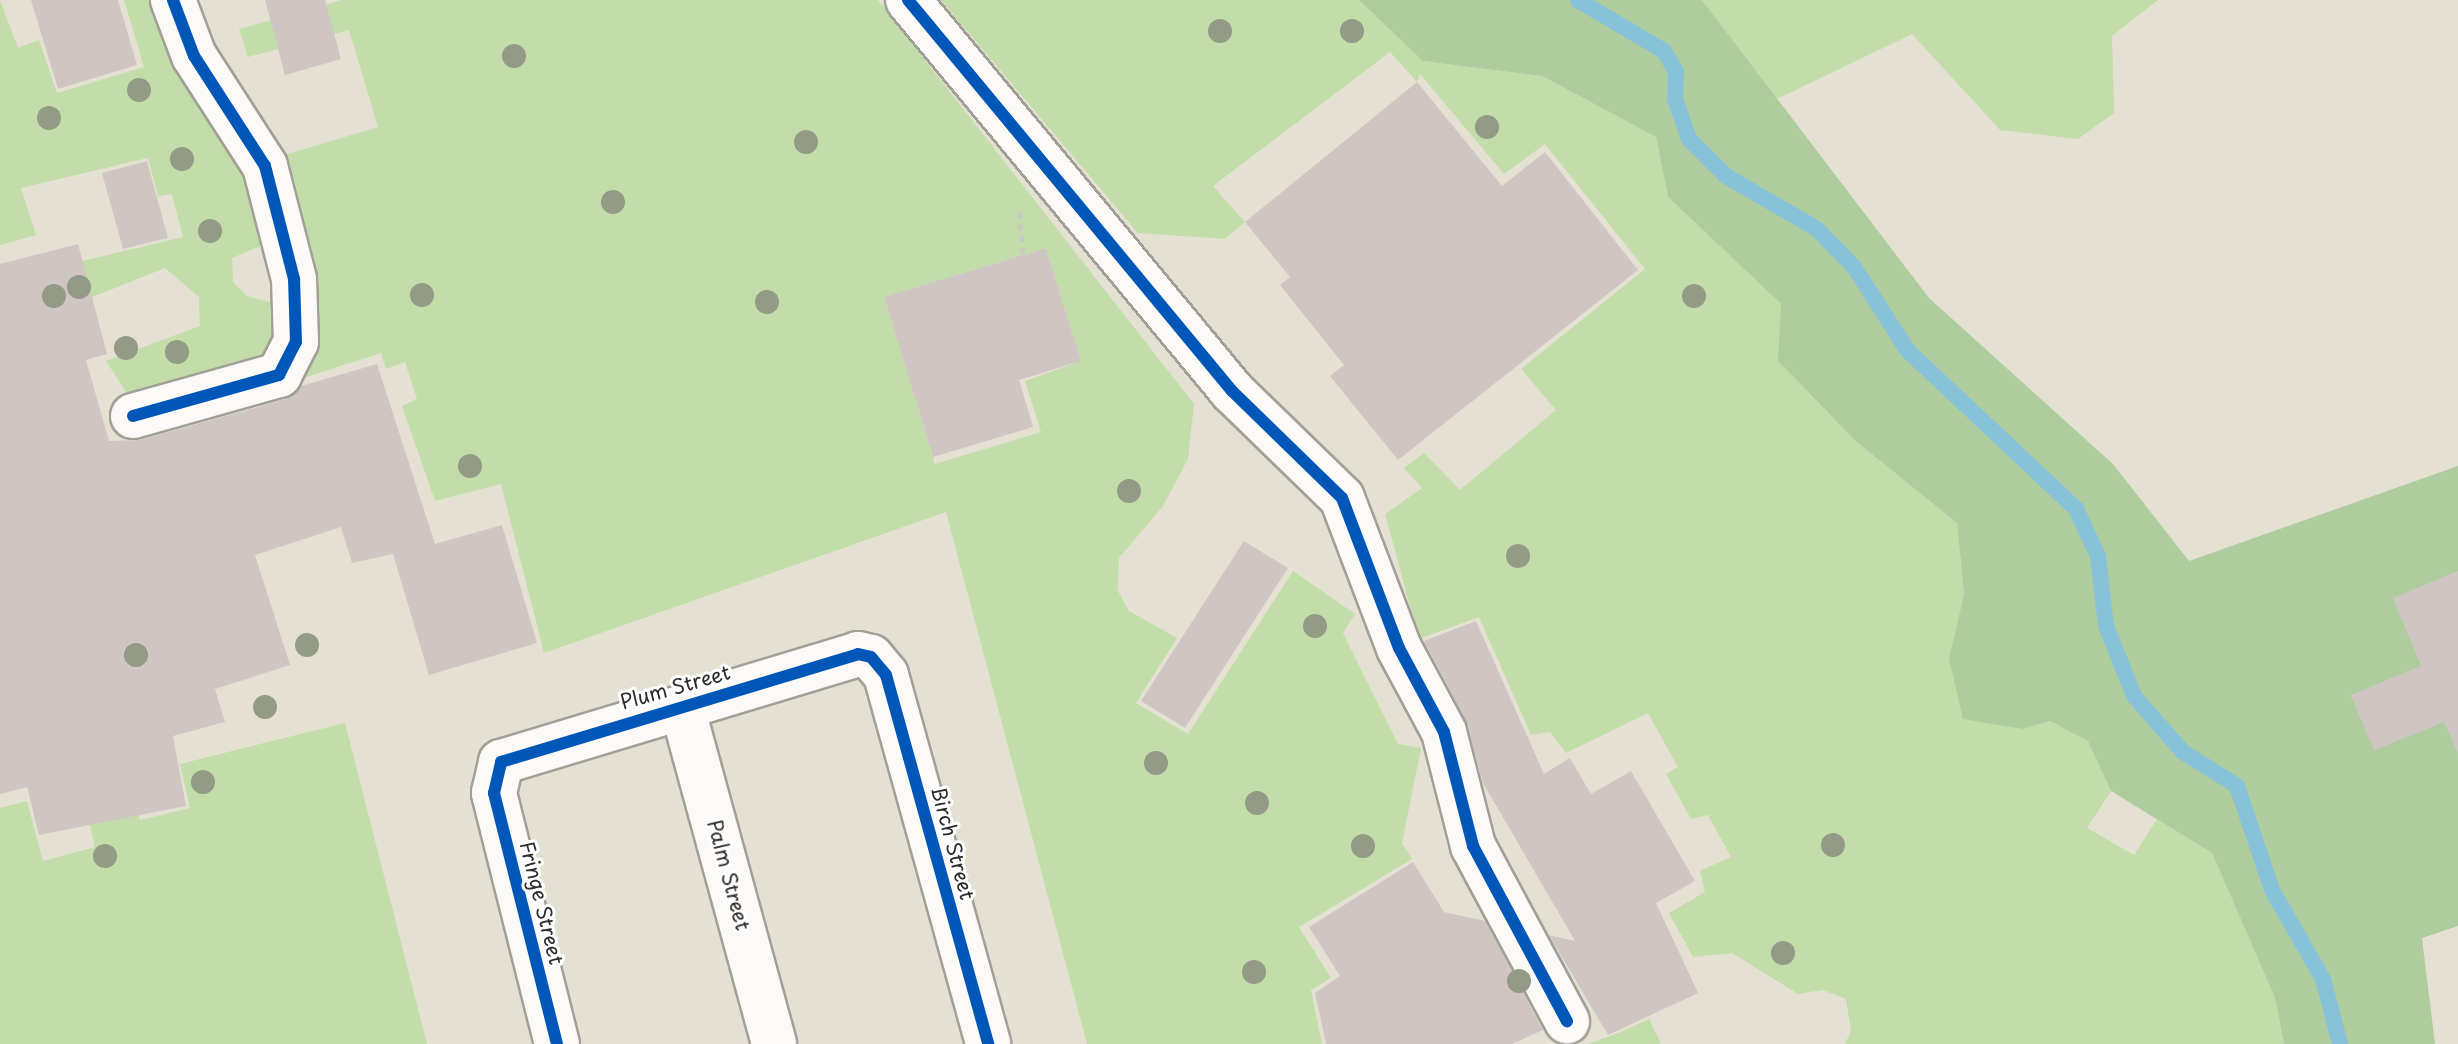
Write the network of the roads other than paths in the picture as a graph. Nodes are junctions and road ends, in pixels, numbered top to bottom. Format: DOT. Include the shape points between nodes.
graph roads {
  1 [pos="173,0"];
  2 [pos="908,0"];
  3 [pos="133,416"];
  4 [pos="871,657"];
  5 [pos="682,707"];
  6 [pos="496,771"];
  7 [pos="1567,1021"];
  8 [pos="557,1044"];
  9 [pos="774,1044"];
  10 [pos="988,1044"];
  1 -- 3 [label="street" via="194,56 265,166 294,279 296,342 279,375"];
  2 -- 7 [label="street" via="1232,391 1342,498 1399,648 1444,732 1473,846"];
  4 -- 5 [label="street, Plum Street" via="845,657"];
  4 -- 10 [label="street, Birch Street" via="886,675"];
  5 -- 6 [label="street, Plum Street" via="512,754"];
  5 -- 9 [label="street, Palm Street"];
  6 -- 8 [label="street, Fringe Street" via="494,793"];
}
